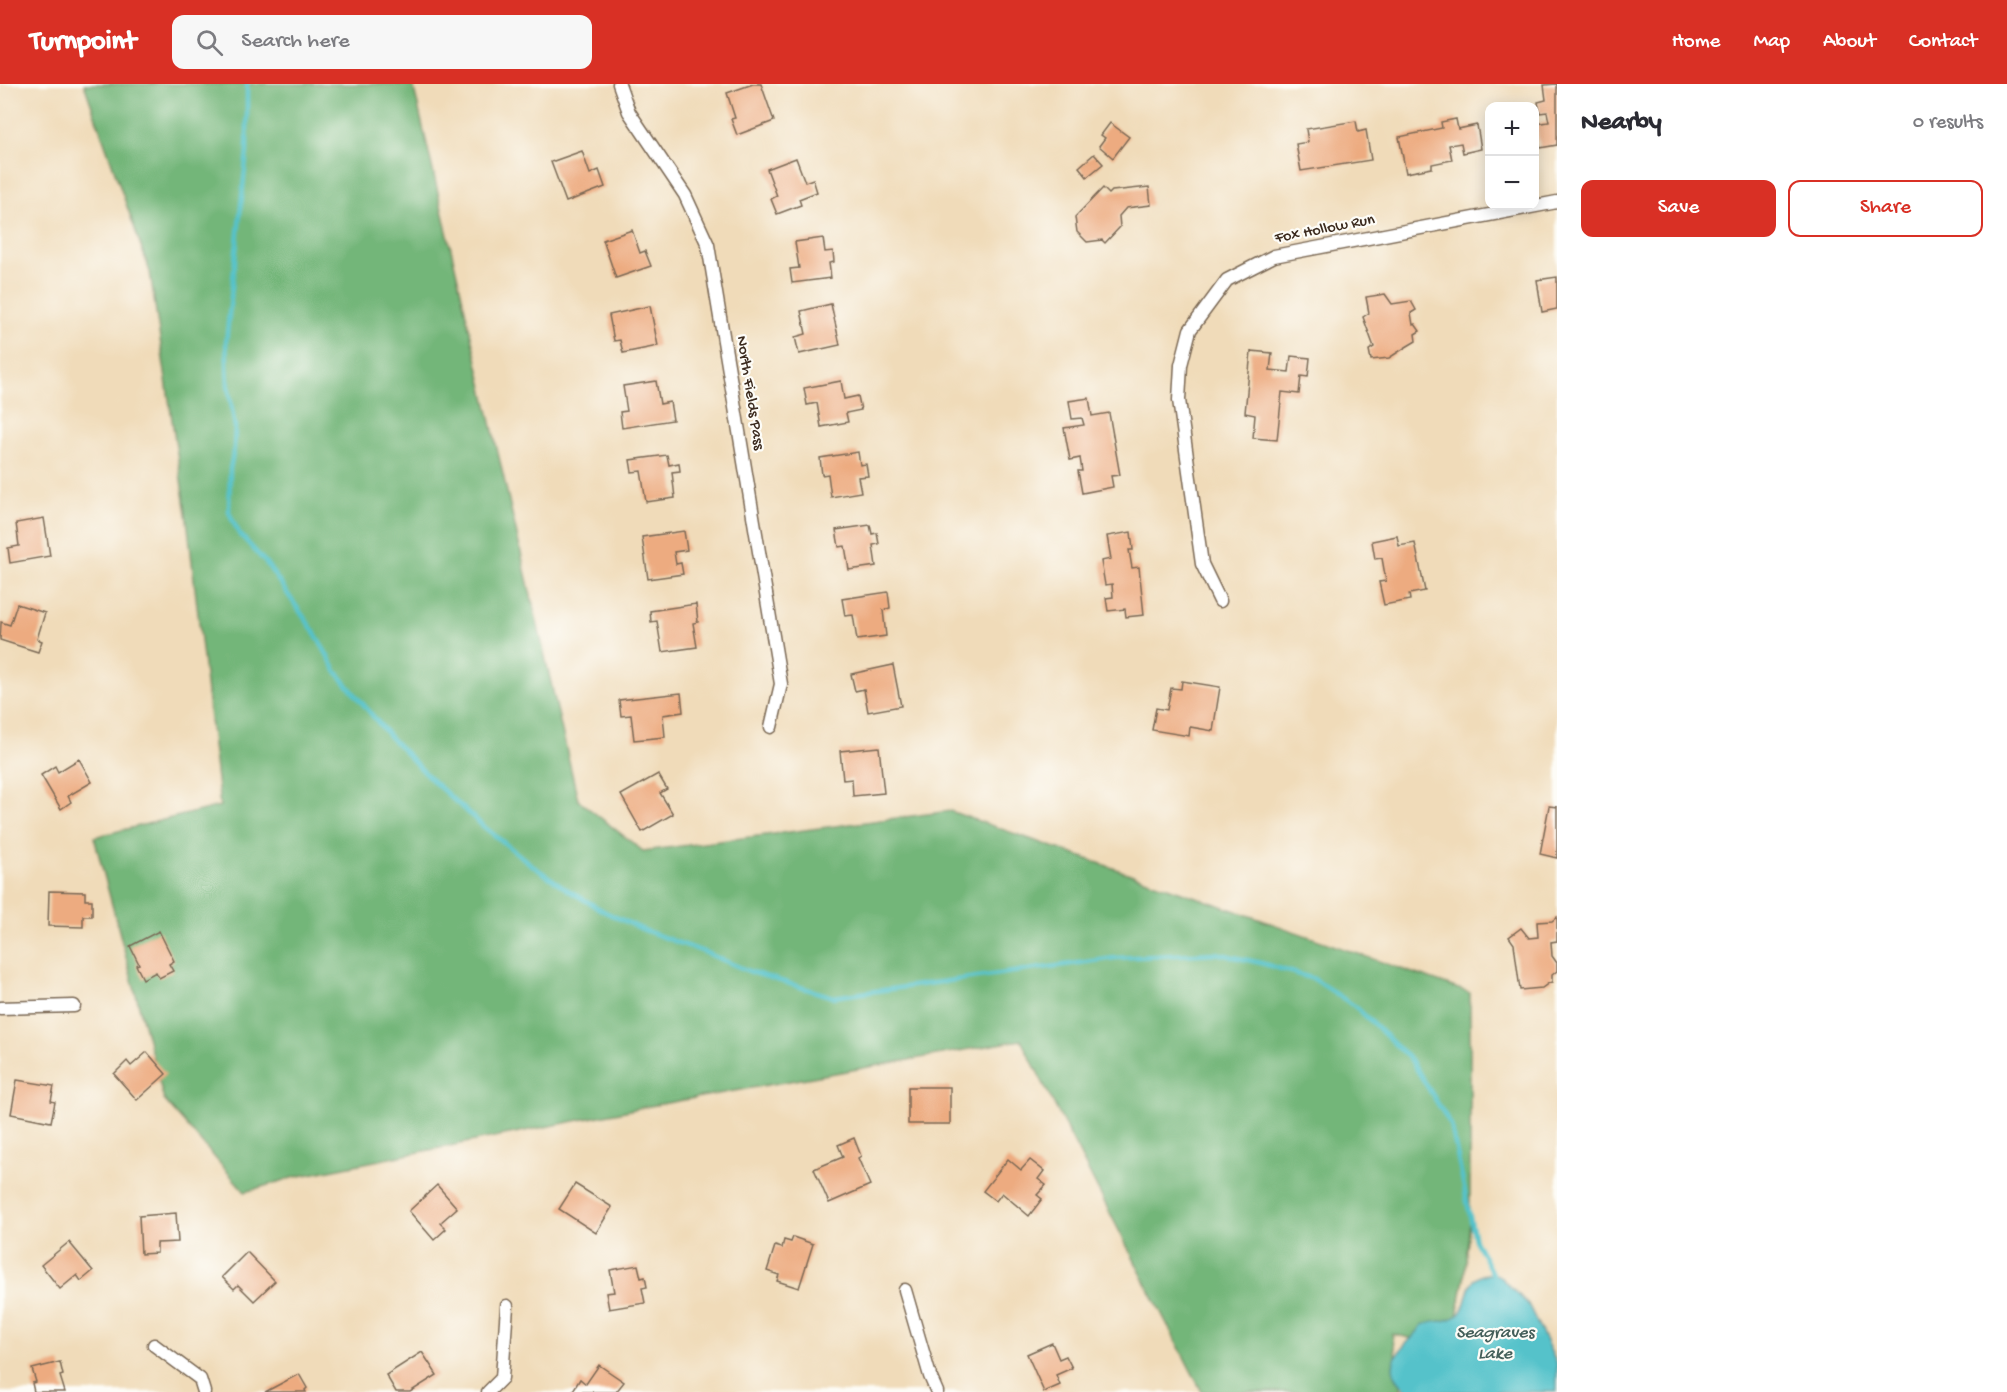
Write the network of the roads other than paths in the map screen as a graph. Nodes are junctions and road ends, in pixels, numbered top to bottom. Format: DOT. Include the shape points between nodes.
graph roads {
  1 [pos="620,84"];
  2 [pos="1557,202"];
  3 [pos="1220,601"];
  4 [pos="771,727"];
  5 [pos="74,1006"];
  6 [pos="0,1008"];
  7 [pos="905,1290"];
  8 [pos="507,1306"];
  9 [pos="154,1346"];
  10 [pos="204,1392"];
  11 [pos="488,1392"];
  12 [pos="937,1392"];
  1 -- 4 [label="street, North Fields Pass" via="629,111 685,195 708,245 781,684"];
  2 -- 3 [label="street, Fox Hollow Run" via="1274,256 1227,280 1190,330 1181,365 1179,400 1202,564"];
  5 -- 6 [label="street"];
  7 -- 12 [label="street"];
  8 -- 11 [label="street" via="502,1378"];
  9 -- 10 [label="street" via="200,1379"];
}
